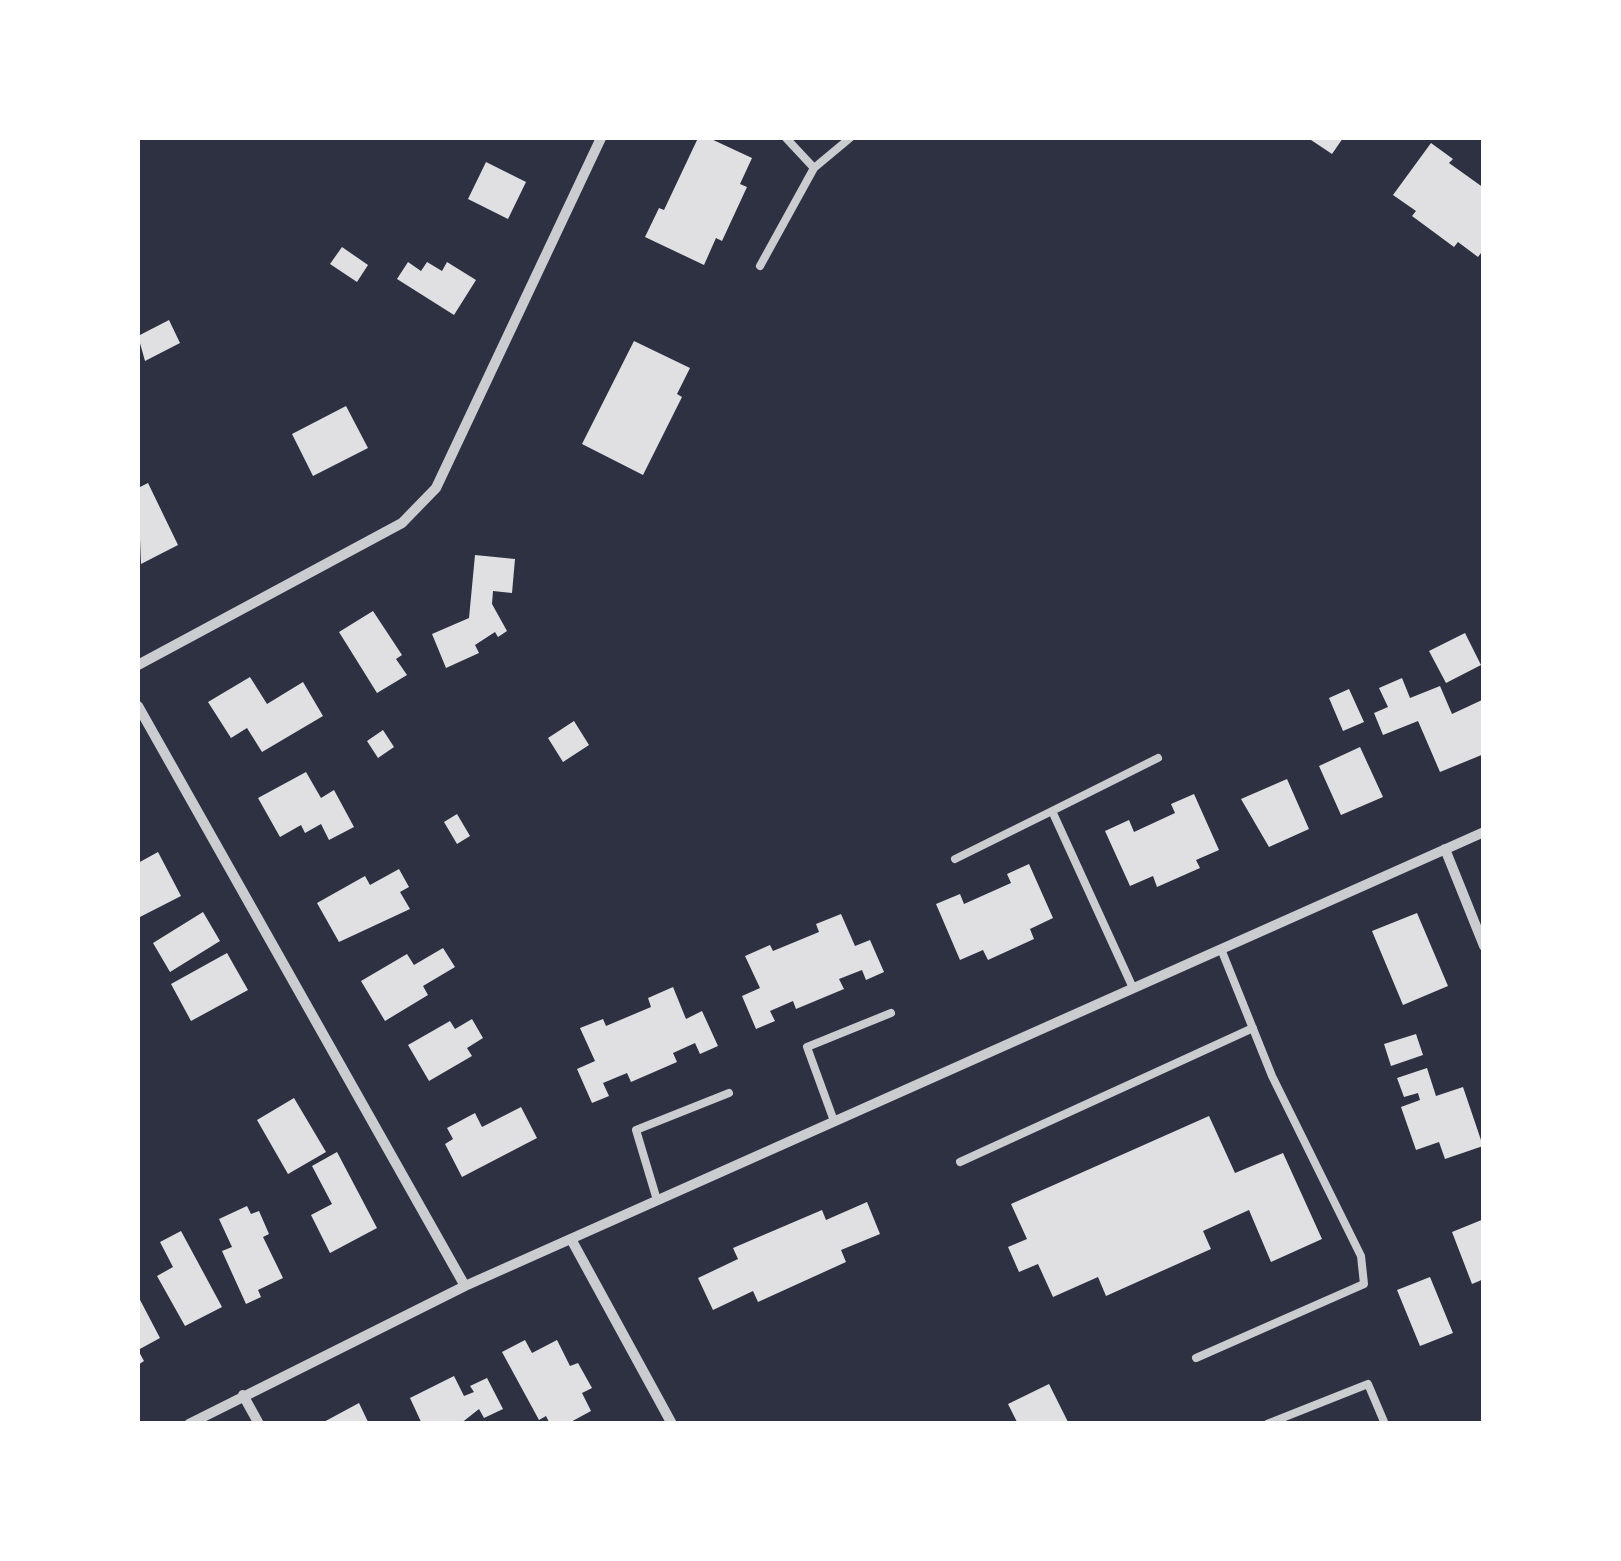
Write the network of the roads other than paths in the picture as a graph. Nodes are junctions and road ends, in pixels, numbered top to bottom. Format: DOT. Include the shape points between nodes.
graph roads {
  1 [pos="601,138"];
  2 [pos="786,138"];
  3 [pos="850,138"];
  4 [pos="814,168"];
  5 [pos="760,266"];
  6 [pos="138,666"];
  7 [pos="138,706"];
  8 [pos="1158,758"];
  9 [pos="1052,811"];
  10 [pos="1484,832"];
  11 [pos="1446,849"];
  12 [pos="955,860"];
  13 [pos="1484,946"];
  14 [pos="1221,949"];
  15 [pos="1133,988"];
  16 [pos="891,1013"];
  17 [pos="1252,1028"];
  18 [pos="729,1093"];
  19 [pos="834,1121"];
  20 [pos="960,1162"];
  21 [pos="658,1200"];
  22 [pos="571,1239"];
  23 [pos="464,1286"];
  24 [pos="1196,1358"];
  25 [pos="244,1395"];
  26 [pos="189,1424"];
  27 [pos="258,1424"];
  28 [pos="672,1424"];
  29 [pos="1267,1424"];
  30 [pos="1385,1424"];
  1 -- 6 [label="street" via="422,507"];
  2 -- 4 [label="lane"];
  3 -- 4 [label="lane"];
  4 -- 5 [label="lane"];
  7 -- 23 [label="street"];
  8 -- 9 [label="lane"];
  9 -- 12 [label="lane"];
  9 -- 15 [label="lane"];
  10 -- 11 [label="street"];
  11 -- 13 [label="street"];
  11 -- 14 [label="street"];
  14 -- 15 [label="street"];
  14 -- 17 [label="lane"];
  15 -- 19 [label="street"];
  16 -- 19 [label="lane" via="807,1047"];
  17 -- 20 [label="lane"];
  17 -- 24 [label="lane" via="1361,1256 1364,1284"];
  18 -- 21 [label="lane" via="636,1130"];
  19 -- 21 [label="street"];
  21 -- 22 [label="street"];
  22 -- 23 [label="street"];
  22 -- 28 [label="street"];
  23 -- 25 [label="street"];
  25 -- 26 [label="street"];
  25 -- 27 [label="street"];
  29 -- 30 [label="lane" via="1368,1384"];
}
